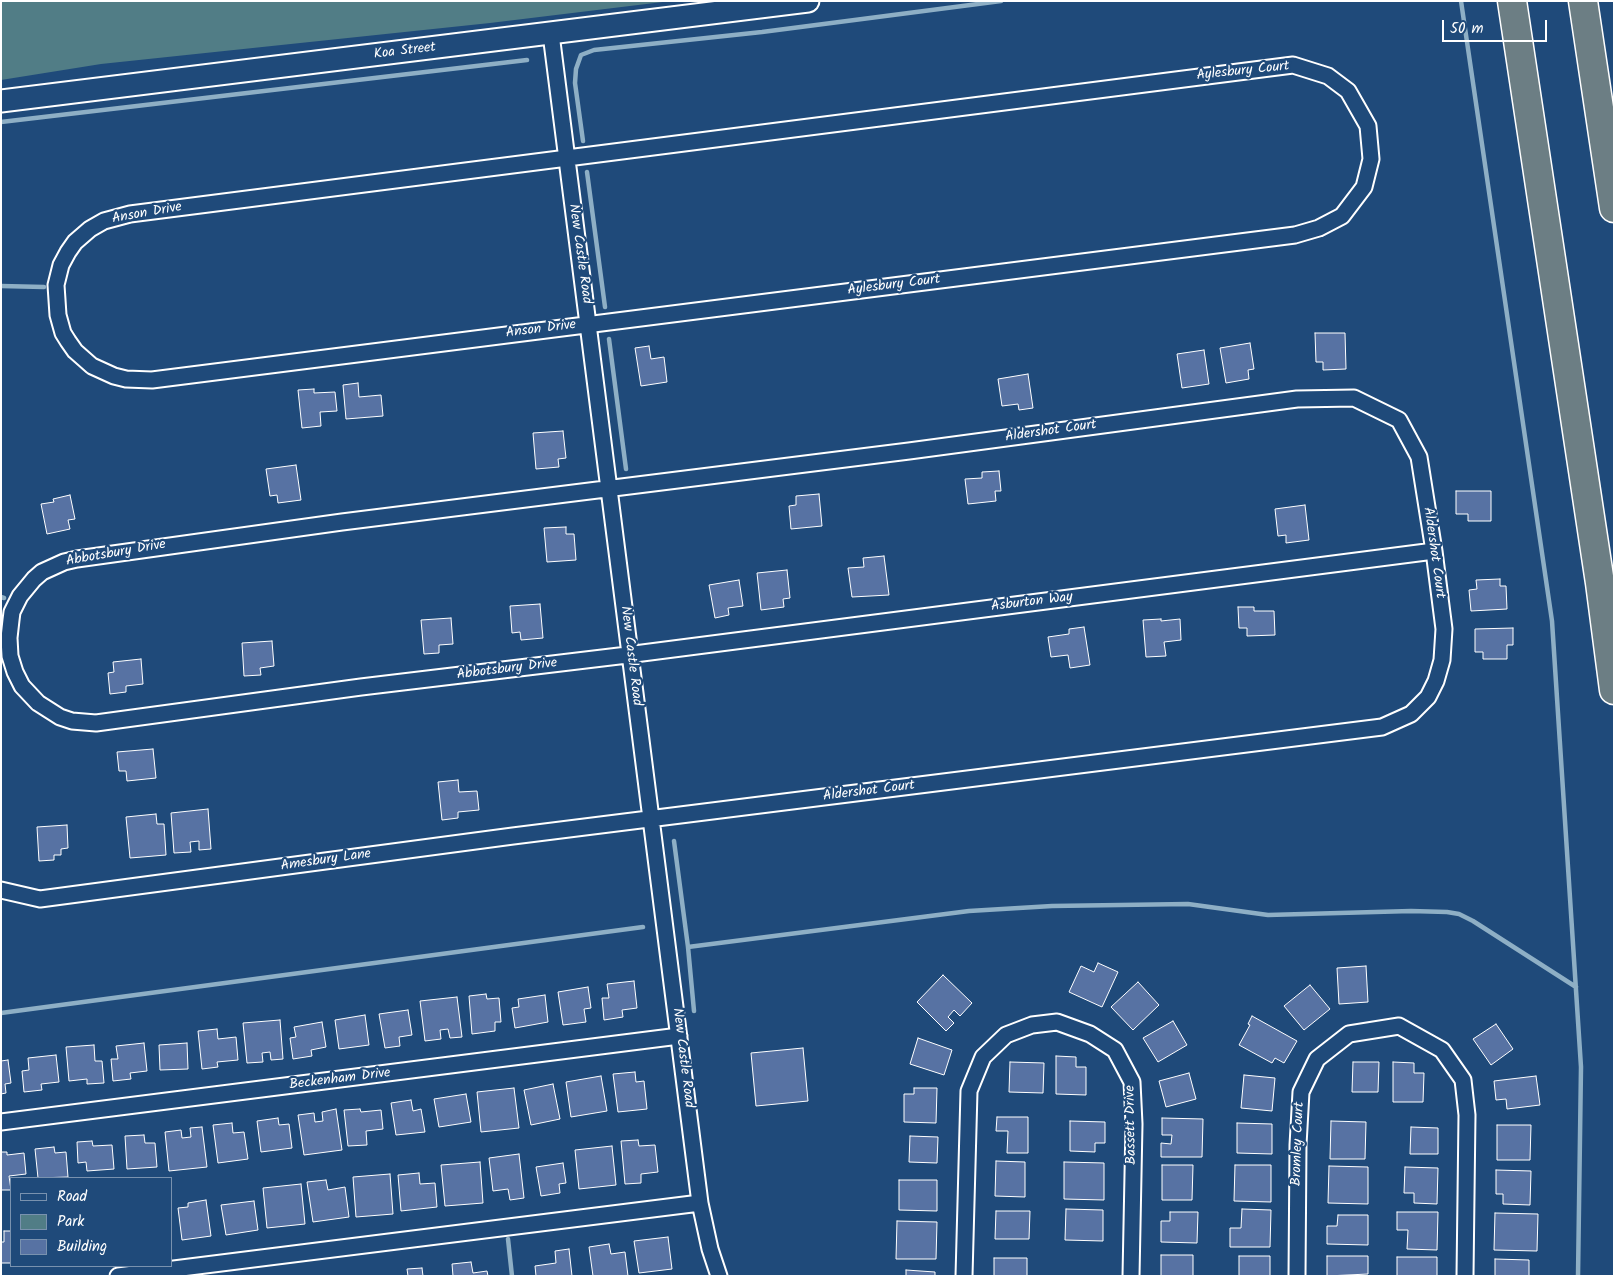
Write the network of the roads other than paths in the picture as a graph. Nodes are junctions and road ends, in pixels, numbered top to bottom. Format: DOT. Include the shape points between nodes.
graph roads {
  1 [pos="808,1"];
  2 [pos="1512,1"];
  3 [pos="1582,1"];
  4 [pos="551,34"];
  5 [pos="1,101"];
  6 [pos="567,158"];
  7 [pos="1614,208"];
  8 [pos="589,324"];
  9 [pos="610,489"];
  10 [pos="1434,551"];
  11 [pos="630,655"];
  12 [pos="1614,690"];
  13 [pos="652,819"];
  14 [pos="1,890"];
  15 [pos="679,1036"];
  16 [pos="1,1122"];
  17 [pos="700,1203"];
  18 [pos="118,1276"];
  19 [pos="720,1276"];
  20 [pos="964,1276"];
  21 [pos="1131,1276"];
  22 [pos="1297,1276"];
  23 [pos="1465,1276"];
  1 -- 4 [label="main road, Koa Street"];
  2 -- 12 [label="highway"];
  3 -- 7 [label="highway"];
  4 -- 5 [label="main road, Koa Street"];
  4 -- 6 [label="street, New Castle Road"];
  6 -- 8 [label="street, New Castle Road"];
  6 -- 8 [label="street, Anson Drive" via="117,217 90,229 75,242 61,265 56,304 63,333 82,358 101,371 139,380"];
  6 -- 8 [label="street, Aylesbury Court" via="1293,65 1328,76 1348,91 1368,126 1371,158 1364,187 1342,216 1295,235"];
  8 -- 9 [label="street, New Castle Road"];
  9 -- 10 [label="street, Aldershot Court" via="1297,399 1354,398 1399,420 1419,457"];
  9 -- 11 [label="street, New Castle Road"];
  9 -- 11 [label="street, Abbotsbury Drive" via="342,522 64,562 42,572 20,596 10,620 10,656 18,679 38,703 60,717 96,723"];
  10 -- 11 [label="street, Asburton Way"];
  10 -- 13 [label="street, Aldershot Court" via="1444,630 1442,660 1436,681 1428,697 1410,714 1382,727"];
  11 -- 13 [label="street, New Castle Road"];
  13 -- 14 [label="street, Amesbury Lane" via="40,899"];
  13 -- 15 [label="street, New Castle Road"];
  15 -- 16 [label="street, Beckenham Drive"];
  15 -- 17 [label="street, New Castle Road"];
  17 -- 18 [label="street"];
  17 -- 19 [label="street, New Castle Road" via="710,1249"];
  20 -- 21 [label="street, Bassett Drive" via="969,1091 983,1057 1006,1035 1032,1024 1057,1022 1090,1034 1115,1050 1132,1082"];
  22 -- 23 [label="street, Bromley Court" via="1301,1092 1317,1059 1349,1034 1399,1026 1442,1050 1463,1080 1467,1115"];
}
